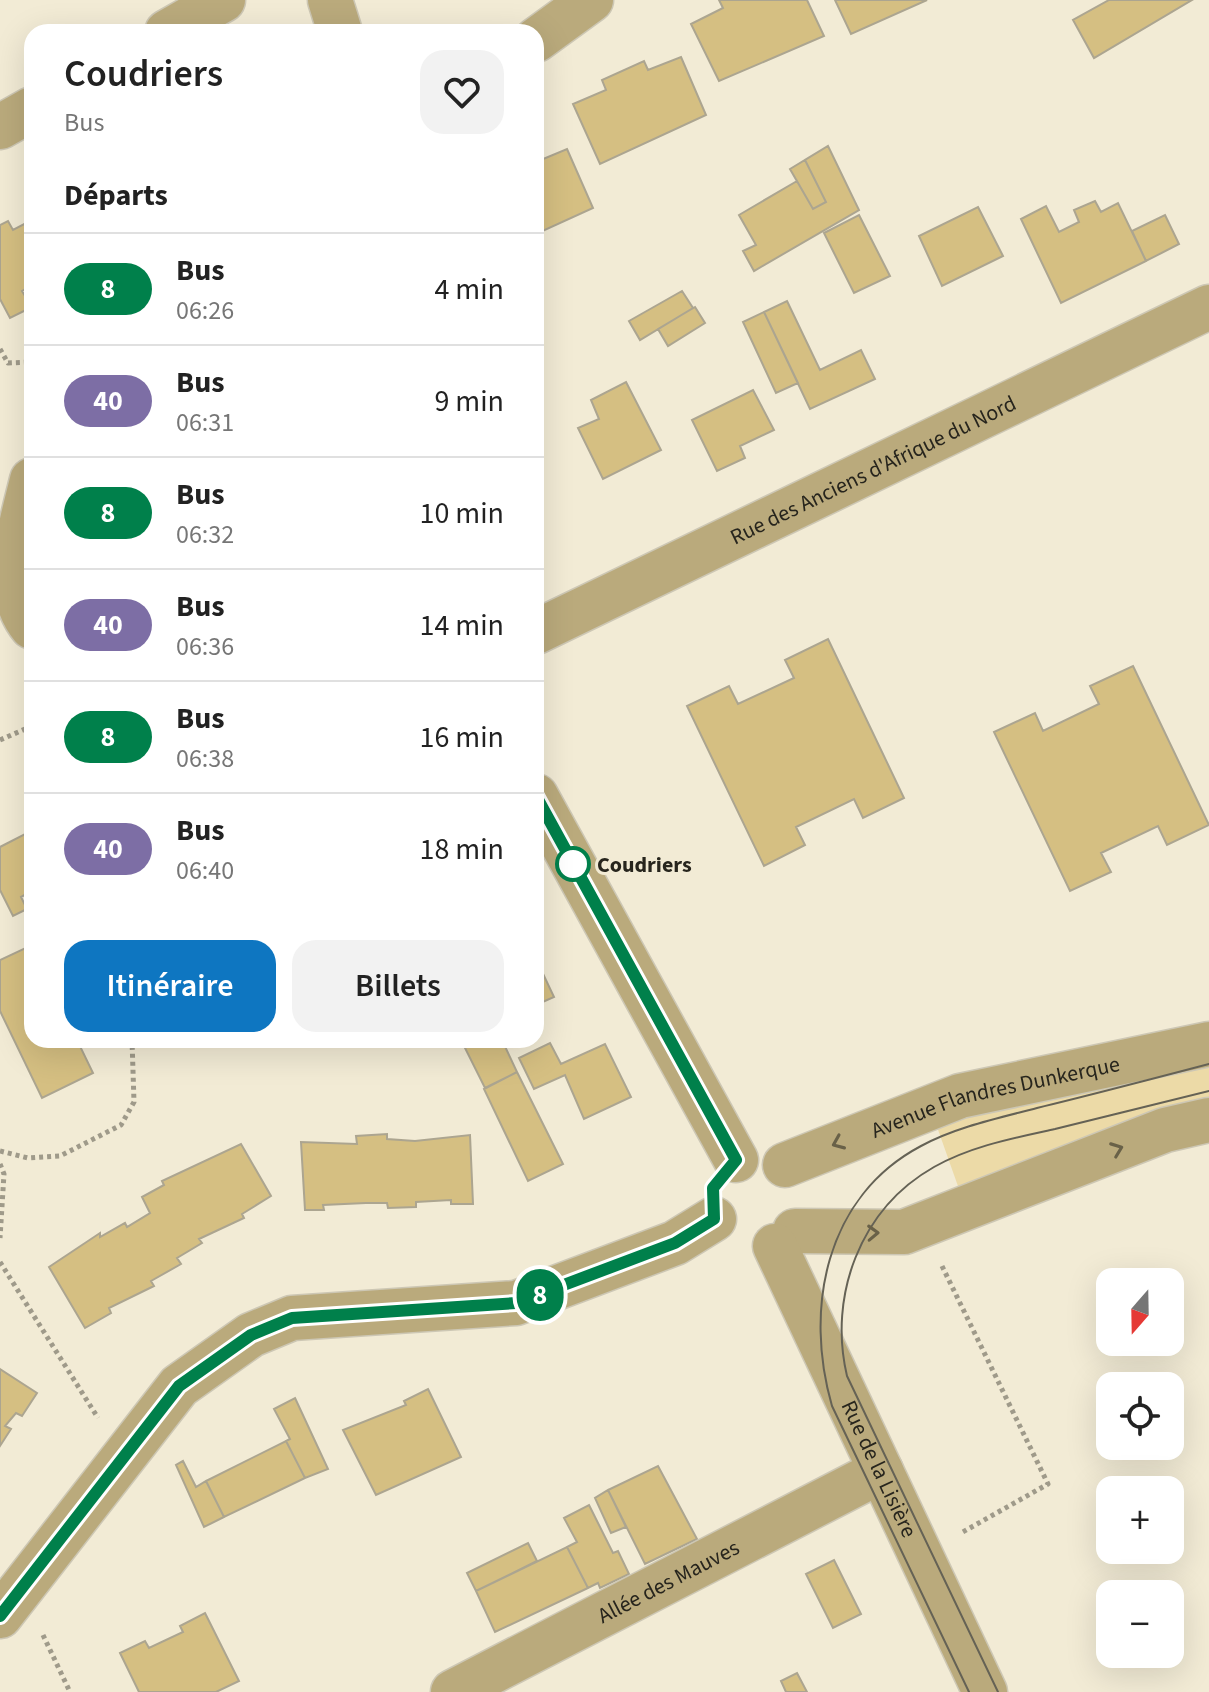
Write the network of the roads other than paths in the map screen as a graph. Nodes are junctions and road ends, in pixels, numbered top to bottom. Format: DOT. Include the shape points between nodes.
graph roads {
  1 [pos="223,0"];
  2 [pos="330,0"];
  3 [pos="591,0"];
  4 [pos="181,24"];
  5 [pos="338,24"];
  6 [pos="544,34"];
  7 [pos="24,114"];
  8 [pos="0,127"];
  9 [pos="1209,307"];
  10 [pos="24,513"];
  11 [pos="24,615"];
  12 [pos="544,628"];
  13 [pos="544,811"];
  14 [pos="1209,1044"];
  15 [pos="1209,1120"];
  16 [pos="736,1160"];
  17 [pos="785,1165"];
  18 [pos="714,1219"];
  19 [pos="785,1238"];
  20 [pos="881,1471"];
  21 [pos="11,1603"];
  22 [pos="453,1692"];
  23 [pos="985,1692"];
  1 -- 4 [label="street"];
  2 -- 5 [label="street"];
  3 -- 6 [label="street"];
  7 -- 8 [label="street"];
  9 -- 12 [label="street, Rue des Anciens d'Afrique du Nord"];
  10 -- 11 [label="street" via="10,594"];
  13 -- 16 [label="street"];
  14 -- 17 [label="street, Avenue Flandres Dunkerque, one-way" via="960,1096"];
  19 -- 15 [label="street, one-way" via="904,1232 1165,1130"];
  16 -- 17 [label="street" via="770,1158"];
  16 -- 18 [label="street" via="713,1188"];
  17 -- 19 [label="street" via="803,1194 802,1217"];
  18 -- 19 [label="street" via="736,1245 760,1249"];
  18 -- 21 [label="street" via="675,1243 516,1303 292,1318 251,1335 179,1386"];
  19 -- 20 [label="street, Rue de la Lisière"];
  20 -- 22 [label="street, Allée des Mauves"];
  20 -- 23 [label="street, Rue de la Lisière"];
}
